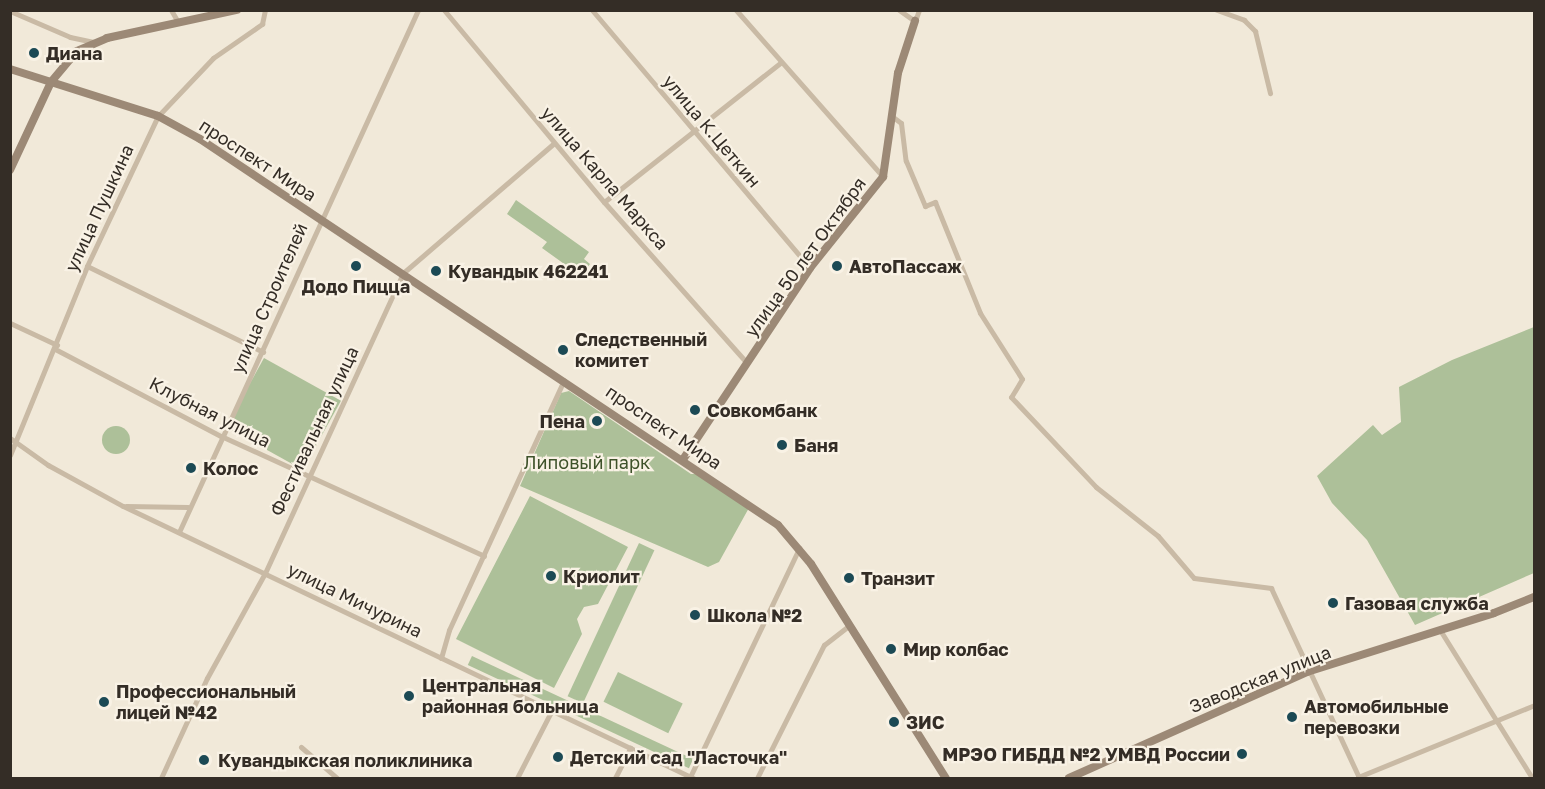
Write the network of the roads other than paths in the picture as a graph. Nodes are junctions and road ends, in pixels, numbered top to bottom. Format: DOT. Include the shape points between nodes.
graph roads {
  1 [pos="171,10"];
  2 [pos="237,10"];
  3 [pos="265,10"];
  4 [pos="418,10"];
  5 [pos="444,10"];
  6 [pos="592,10"];
  7 [pos="736,10"];
  8 [pos="899,10"];
  9 [pos="919,10"];
  10 [pos="1217,10"];
  11 [pos="10,11"];
  12 [pos="915,21"];
  13 [pos="178,22"];
  14 [pos="93,42"];
  15 [pos="780,63"];
  16 [pos="10,69"];
  17 [pos="51,82"];
  18 [pos="1270,93"];
  19 [pos="158,116"];
  20 [pos="892,117"];
  21 [pos="692,132"];
  22 [pos="554,143"];
  23 [pos="10,170"];
  24 [pos="883,177"];
  25 [pos="604,202"];
  26 [pos="322,219"];
  27 [pos="87,266"];
  28 [pos="810,268"];
  29 [pos="403,273"];
  30 [pos="10,323"];
  31 [pos="56,347"];
  32 [pos="263,352"];
  33 [pos="746,362"];
  34 [pos="565,380"];
  35 [pos="221,436"];
  36 [pos="10,438"];
  37 [pos="17,442"];
  38 [pos="10,454"];
  39 [pos="684,458"];
  40 [pos="309,478"];
  41 [pos="123,506"];
  42 [pos="188,507"];
  43 [pos="178,532"];
  44 [pos="800,547"];
  45 [pos="484,556"];
  46 [pos="265,573"];
  47 [pos="1534,597"];
  48 [pos="850,625"];
  49 [pos="1440,630"];
  50 [pos="441,658"];
  51 [pos="1307,672"];
  52 [pos="1534,705"];
  53 [pos="552,710"];
  54 [pos="1494,721"];
  55 [pos="301,747"];
  56 [pos="630,748"];
  57 [pos="683,776"];
  58 [pos="161,778"];
  59 [pos="337,778"];
  60 [pos="517,778"];
  61 [pos="615,778"];
  62 [pos="692,778"];
  63 [pos="757,778"];
  64 [pos="946,778"];
  65 [pos="1069,778"];
  66 [pos="1359,778"];
  67 [pos="1532,778"];
  1 -- 13 [label="street"];
  2 -- 13 [label="street"];
  3 -- 19 [label="street, улица Пушкина" via="262,24 213,58"];
  4 -- 26 [label="street, улица Строителей"];
  5 -- 22 [label="street, улица Карла Маркса"];
  6 -- 21 [label="street, улица К.Цеткин"];
  7 -- 15 [label="street"];
  8 -- 12 [label="street"];
  9 -- 12 [label="street"];
  10 -- 18 [label="street" via="1244,20 1255,31"];
  11 -- 14 [label="street"];
  12 -- 20 [label="street, улица 50 лет Октября" via="898,73"];
  13 -- 14 [label="street"];
  14 -- 17 [label="street" via="66,60"];
  15 -- 21 [label="street"];
  15 -- 24 [label="street"];
  16 -- 17 [label="street, проспект Мира"];
  17 -- 19 [label="street, проспект Мира"];
  17 -- 23 [label="street"];
  19 -- 26 [label="street, проспект Мира"];
  19 -- 27 [label="street, улица Пушкина"];
  20 -- 24 [label="street, улица 50 лет Октября"];
  20 -- 51 [label="street" via="901,123 906,161 925,206 935,202 980,313 1022,379 1011,398 1096,487 1158,536 1194,578 1271,588"];
  21 -- 25 [label="street"];
  21 -- 28 [label="street, улица К.Цеткин"];
  22 -- 25 [label="street, улица Карла Маркса"];
  22 -- 29 [label="street, Фестивальная улица"];
  24 -- 28 [label="street, улица 50 лет Октября"];
  25 -- 33 [label="street, улица Карла Маркса"];
  26 -- 29 [label="street, проспект Мира"];
  26 -- 32 [label="street, улица Строителей"];
  27 -- 31 [label="street, улица Пушкина"];
  27 -- 32 [label="street"];
  28 -- 33 [label="street, улица 50 лет Октября"];
  29 -- 34 [label="street, проспект Мира"];
  29 -- 40 [label="street, Фестивальная улица"];
  30 -- 31 [label="street, Клубная улица"];
  31 -- 35 [label="street, Клубная улица"];
  31 -- 37 [label="street, улица Пушкина"];
  32 -- 35 [label="street, улица Строителей"];
  33 -- 39 [label="street, улица 50 лет Октября"];
  34 -- 39 [label="street, проспект Мира"];
  34 -- 45 [label="street"];
  35 -- 40 [label="street, Клубная улица"];
  35 -- 42 [label="street, улица Строителей"];
  36 -- 37 [label="street, улица Мичурина"];
  37 -- 38 [label="street, улица Пушкина"];
  37 -- 41 [label="street, улица Мичурина"];
  39 -- 44 [label="street, проспект Мира" via="778,525"];
  40 -- 45 [label="street, Клубная улица" via="323,480"];
  40 -- 46 [label="street, Фестивальная улица"];
  41 -- 42 [label="street"];
  41 -- 43 [label="street, улица Мичурина"];
  42 -- 43 [label="street, улица Строителей"];
  43 -- 46 [label="street, улица Мичурина"];
  44 -- 48 [label="street, проспект Мира"];
  44 -- 62 [label="street"];
  45 -- 50 [label="street" via="448,630"];
  46 -- 50 [label="street, улица Мичурина"];
  46 -- 58 [label="street, Фестивальная улица" via="207,678"];
  47 -- 49 [label="street, Заводская улица"];
  48 -- 63 [label="street" via="824,645"];
  48 -- 64 [label="street, проспект Мира"];
  49 -- 51 [label="street, Заводская улица"];
  49 -- 54 [label="street" via="1476,683"];
  50 -- 53 [label="street, улица Мичурина"];
  51 -- 65 [label="street, Заводская улица"];
  51 -- 66 [label="street"];
  52 -- 54 [label="street"];
  53 -- 56 [label="street, улица Мичурина"];
  53 -- 60 [label="street"];
  54 -- 66 [label="street"];
  54 -- 67 [label="street"];
  55 -- 59 [label="street"];
  56 -- 57 [label="street, улица Мичурина"];
  56 -- 61 [label="street"];
  57 -- 62 [label="street, улица Мичурина"];
}
